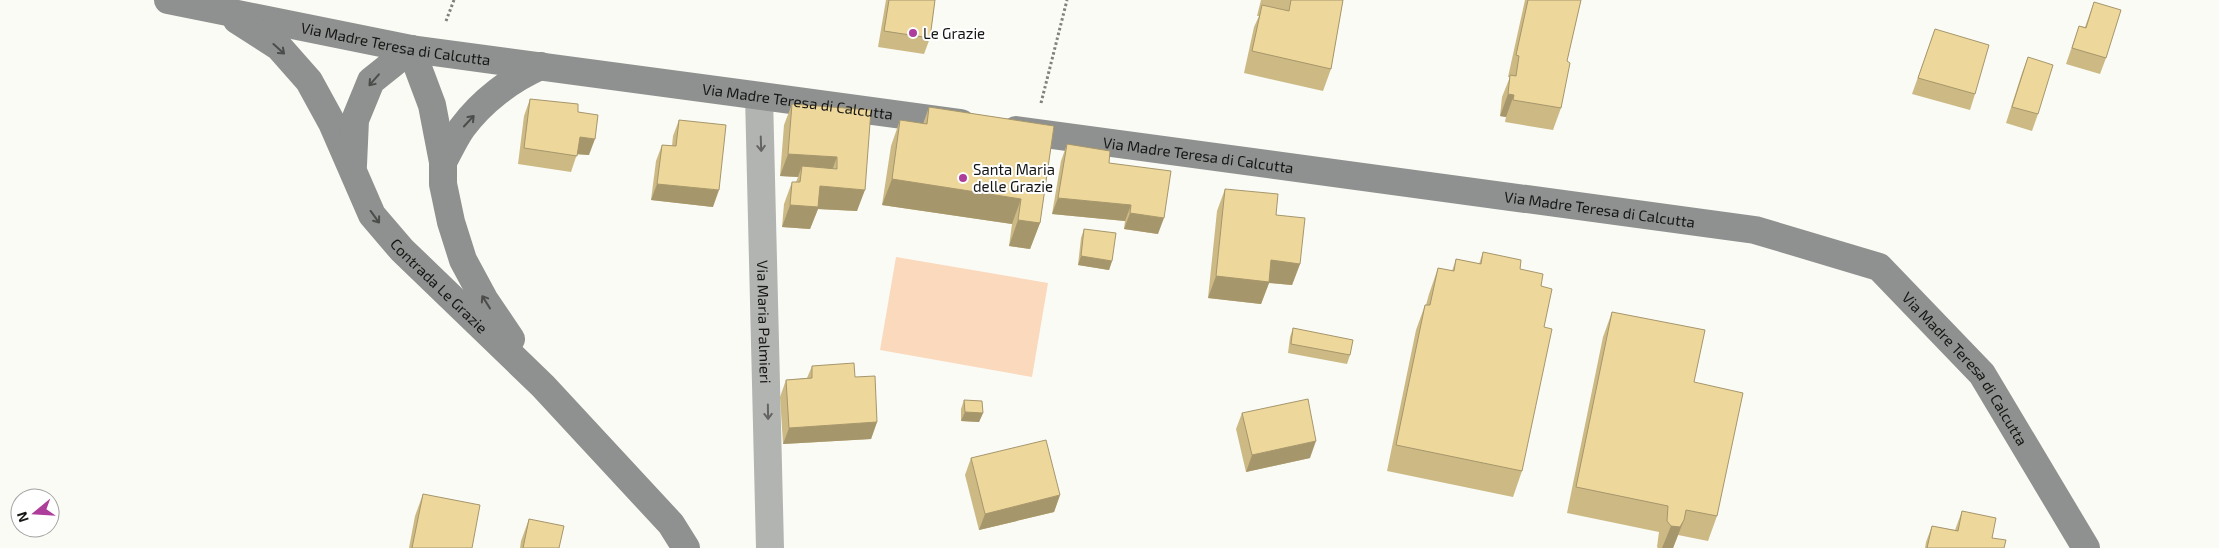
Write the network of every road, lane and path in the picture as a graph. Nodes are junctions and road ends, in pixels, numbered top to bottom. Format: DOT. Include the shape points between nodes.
graph roads {
  1 [pos="168,0"];
  2 [pos="1067,0"];
  3 [pos="225,12"];
  4 [pos="411,49"];
  5 [pos="541,66"];
  6 [pos="759,96"];
  7 [pos="1033,132"];
  8 [pos="443,162"];
  9 [pos="353,174"];
  10 [pos="543,386"];
  11 [pos="686,548"];
  12 [pos="770,548"];
  13 [pos="2086,548"];
  1 -- 3 [label="main road, Via Madre Teresa di Calcutta"];
  2 -- 7 [label="path"];
  3 -- 4 [label="main road, Via Madre Teresa di Calcutta"];
  3 -- 9 [label="main road, Contrada Le Grazie, one-way" via="279,47 309,81 332,123"];
  4 -- 5 [label="main road, Via Madre Teresa di Calcutta"];
  4 -- 8 [label="main road, Contrada Le Grazie" via="432,105"];
  4 -- 9 [label="main road, Contrada Le Grazie, one-way" via="371,81 355,120"];
  5 -- 6 [label="main road, Via Madre Teresa di Calcutta"];
  8 -- 5 [label="main road, one-way" via="463,127 490,99 519,75"];
  6 -- 7 [label="main road, Via Madre Teresa di Calcutta"];
  6 -- 12 [label="street, Via Maria Palmieri, one-way"];
  7 -- 13 [label="main road, Via Madre Teresa di Calcutta" via="1755,230 1879,267 1982,374"];
  10 -- 8 [label="main road, Contrada Le Grazie, one-way" via="484,300 463,260 443,184"];
  9 -- 10 [label="main road, Contrada Le Grazie, one-way" via="372,215 402,250"];
  10 -- 11 [label="main road, Contrada Le Grazie" via="671,524"];
}
